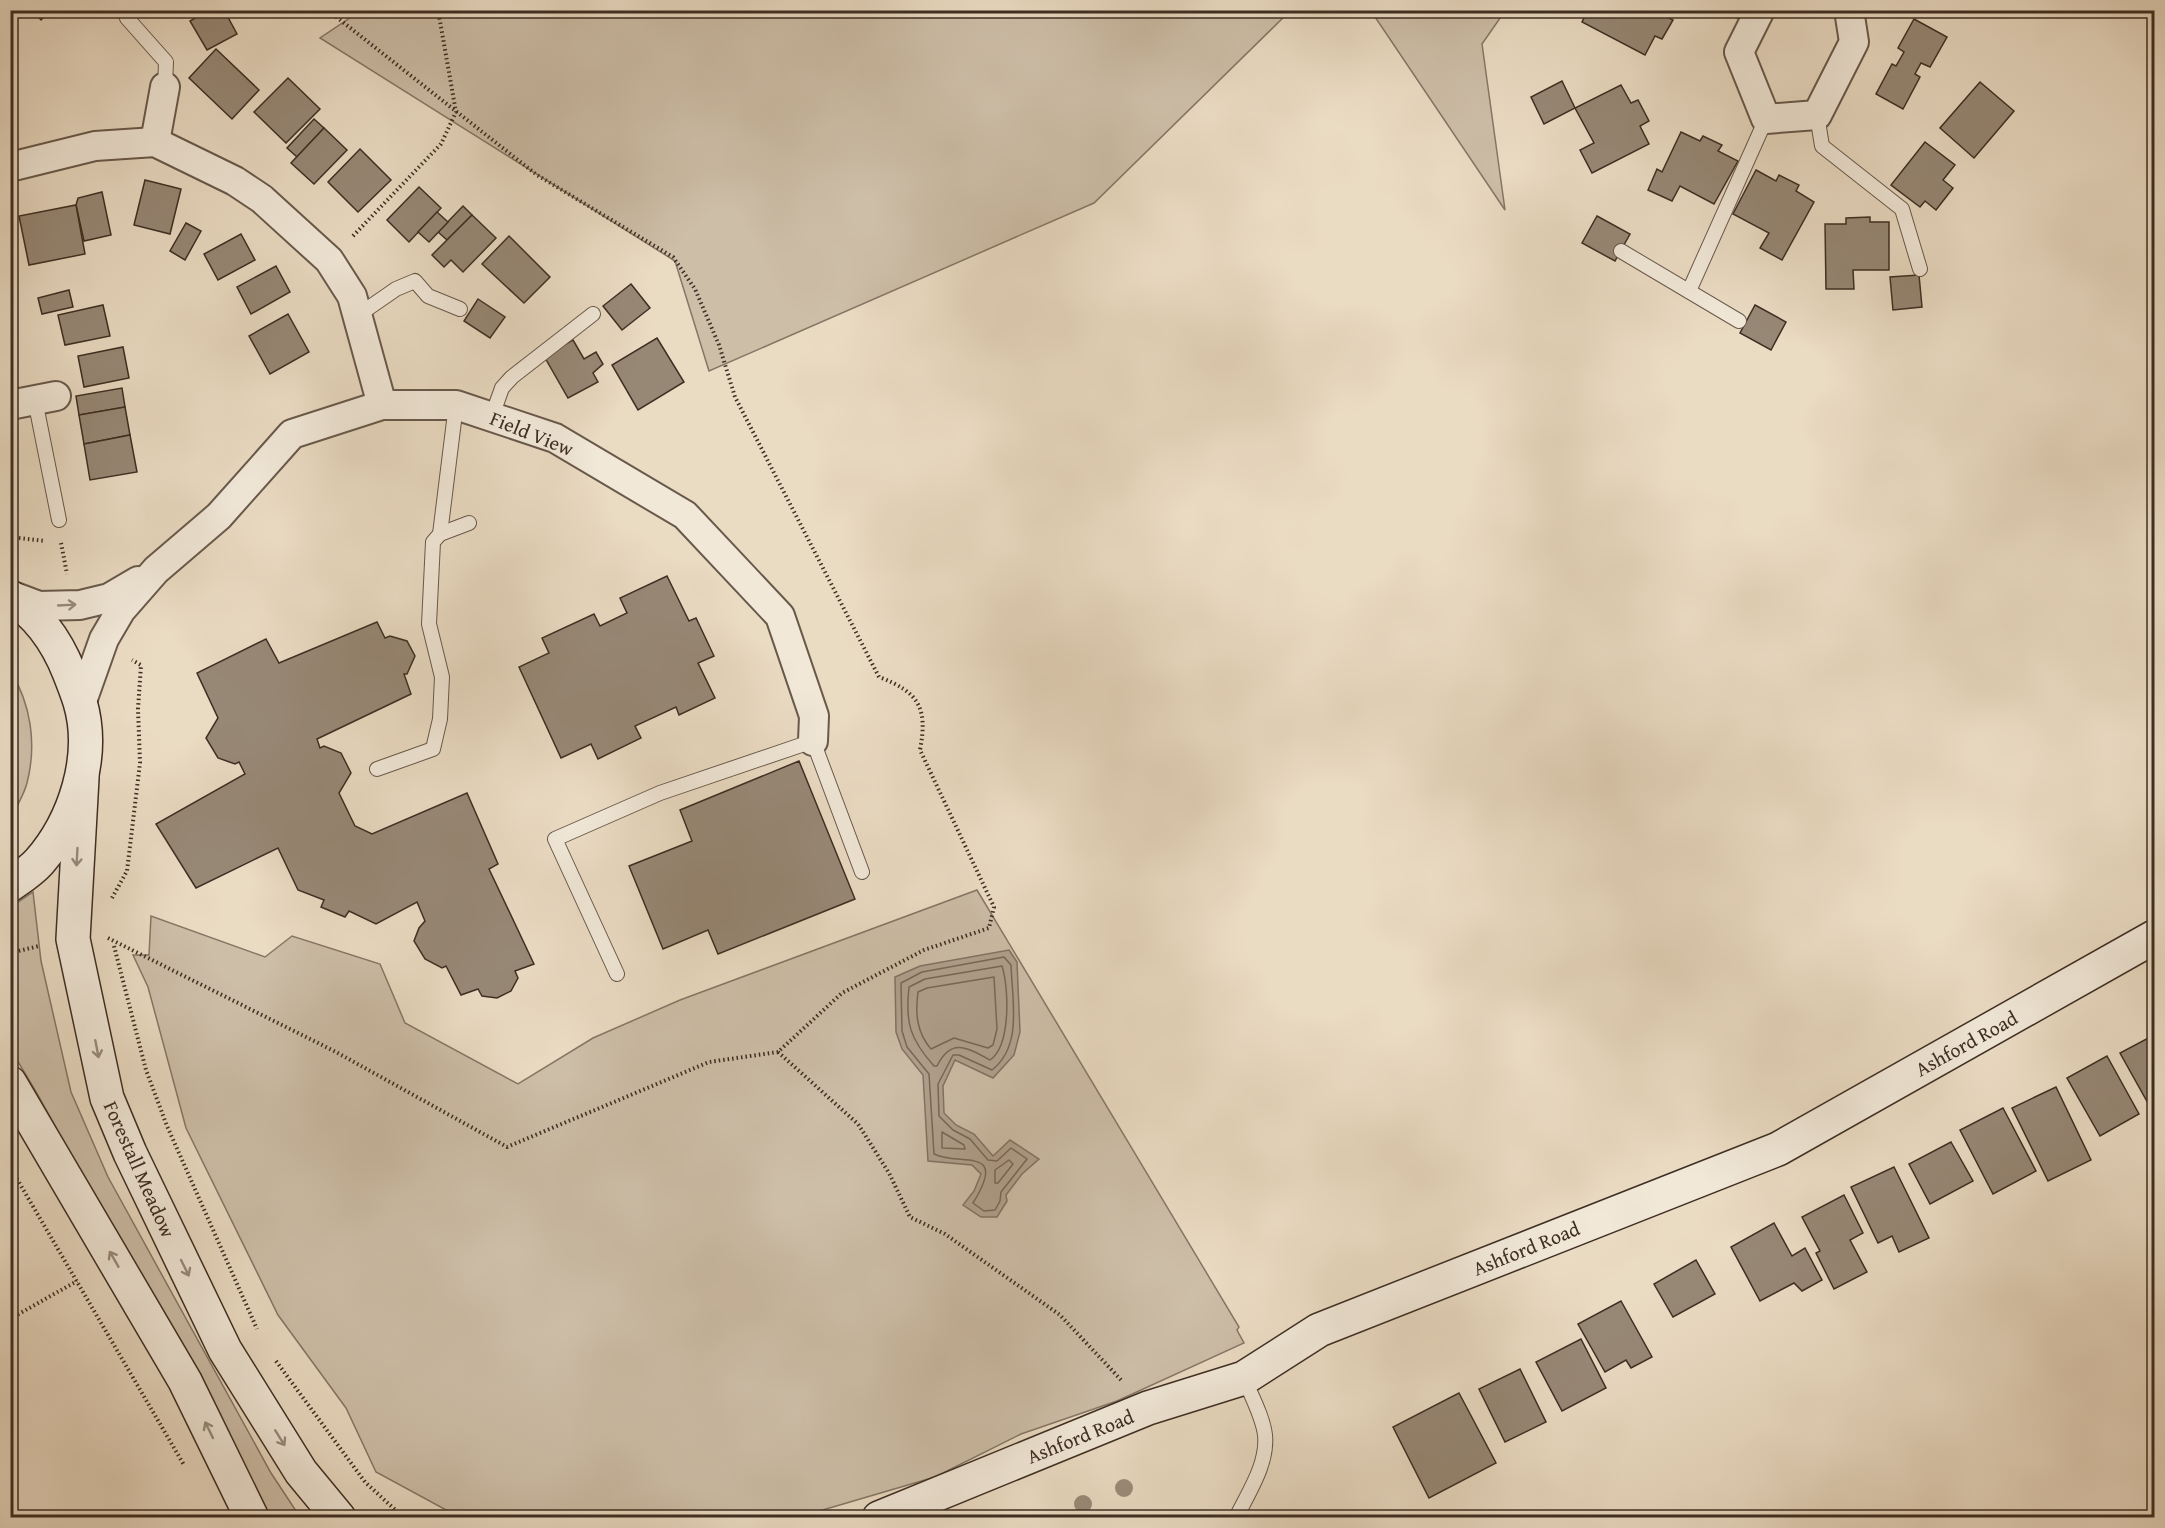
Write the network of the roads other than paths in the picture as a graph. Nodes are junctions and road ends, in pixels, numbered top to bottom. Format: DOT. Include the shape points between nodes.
graph roads {
  1 [pos="125,10"];
  2 [pos="1760,10"];
  3 [pos="1849,10"];
  4 [pos="165,87"];
  5 [pos="1816,115"];
  6 [pos="1766,119"];
  7 [pos="154,142"];
  8 [pos="10,167"];
  9 [pos="1621,251"];
  10 [pos="1920,268"];
  11 [pos="1689,291"];
  12 [pos="460,309"];
  13 [pos="593,314"];
  14 [pos="357,316"];
  15 [pos="1739,321"];
  16 [pos="34,401"];
  17 [pos="382,405"];
  18 [pos="456,405"];
  19 [pos="492,416"];
  20 [pos="59,520"];
  21 [pos="469,523"];
  22 [pos="440,534"];
  23 [pos="156,570"];
  24 [pos="10,596"];
  25 [pos="81,704"];
  26 [pos="813,741"];
  27 [pos="377,770"];
  28 [pos="82,778"];
  29 [pos="862,872"];
  30 [pos="10,885"];
  31 [pos="2154,938"];
  32 [pos="617,974"];
  33 [pos="10,1083"];
  34 [pos="1244,1378"];
  35 [pos="252,1518"];
  36 [pos="339,1518"];
  37 [pos="879,1518"];
  38 [pos="1236,1518"];
  1 -- 4 [label="lane" via="127,18 166,62"];
  2 -- 6 [label="street" via="1739,52"];
  3 -- 5 [label="street" via="1854,42"];
  4 -- 7 [label="street"];
  5 -- 6 [label="street"];
  5 -- 10 [label="lane" via="1822,146 1902,209"];
  6 -- 11 [label="lane"];
  7 -- 8 [label="street" via="95,146"];
  7 -- 14 [label="street" via="235,181 262,199 329,261 352,296"];
  9 -- 11 [label="lane"];
  11 -- 15 [label="lane"];
  12 -- 14 [label="lane" via="428,296 415,281"];
  13 -- 19 [label="lane" via="512,377 502,388"];
  14 -- 17 [label="street"];
  16 -- 20 [label="lane"];
  17 -- 18 [label="street, Field View"];
  17 -- 23 [label="street, Field View" via="292,434 219,516"];
  18 -- 19 [label="street, Field View"];
  18 -- 22 [label="lane"];
  19 -- 26 [label="street, Field View" via="555,438 685,515 780,616 814,716"];
  21 -- 22 [label="lane"];
  22 -- 27 [label="lane" via="433,542 429,624 442,677 440,719 433,748"];
  24 -- 23 [label="street, Field View, one-way" via="39,606 80,604 110,598"];
  23 -- 25 [label="street, Field View" via="121,610 104,639"];
  24 -- 25 [label="street" via="58,644"];
  25 -- 28 [label="street" via="85,741"];
  26 -- 29 [label="lane"];
  26 -- 32 [label="lane" via="660,793 555,839"];
  28 -- 30 [label="street" via="58,837 38,863"];
  28 -- 36 [label="street, Forestall Meadow, one-way" via="73,939 107,1098 225,1350 302,1472"];
  31 -- 34 [label="street, Ashford Road" via="1778,1149 1319,1330"];
  35 -- 33 [label="street, one-way" via="185,1382"];
  34 -- 37 [label="street, Ashford Road" via="1148,1408"];
  34 -- 38 [label="lane" via="1265,1433 1265,1450"];
}
